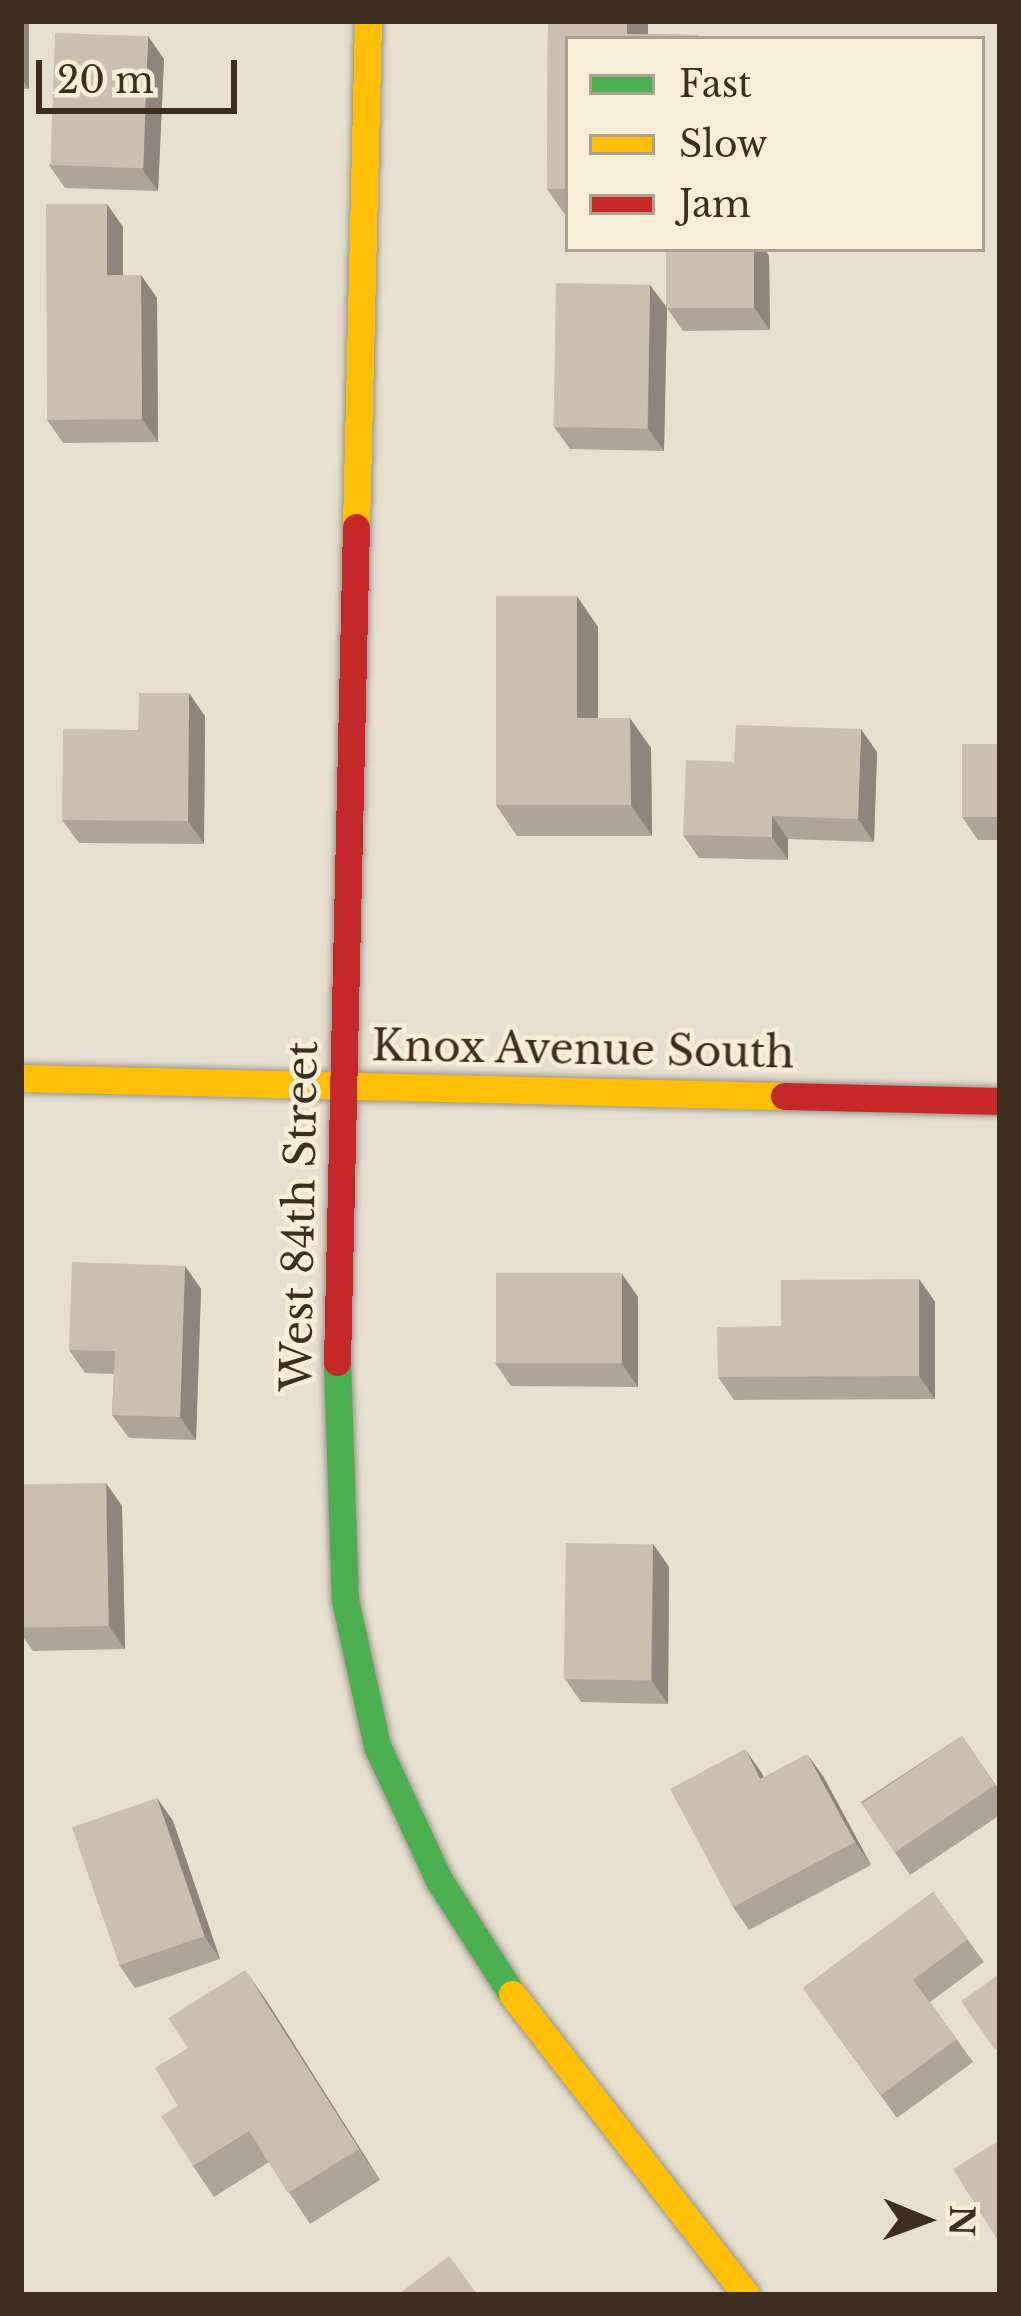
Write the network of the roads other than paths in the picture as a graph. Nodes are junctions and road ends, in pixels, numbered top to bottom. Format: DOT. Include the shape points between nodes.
graph roads {
  1 [pos="368,21"];
  2 [pos="21,1078"];
  3 [pos="344,1086"];
  4 [pos="1000,1101"];
  5 [pos="746,2295"];
  1 -- 3 [label="street, West 84th Street"];
  2 -- 3 [label="street, Knox Avenue South"];
  3 -- 4 [label="street, Knox Avenue South"];
  3 -- 5 [label="street, West 84th Street" via="335,1454 345,1600 377,1746 439,1880 518,2004"];
}
